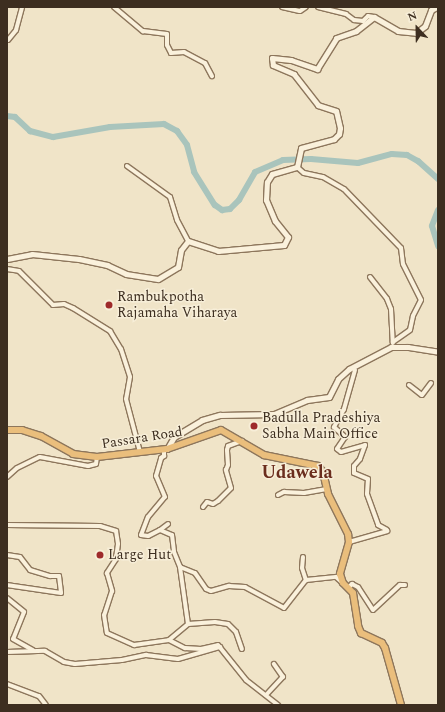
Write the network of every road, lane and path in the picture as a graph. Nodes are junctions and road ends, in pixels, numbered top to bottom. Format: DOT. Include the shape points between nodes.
graph roads {
  1 [pos="22,7"];
  2 [pos="114,7"];
  3 [pos="282,7"];
  4 [pos="306,7"];
  5 [pos="318,7"];
  6 [pos="436,7"];
  7 [pos="374,17"];
  8 [pos="8,40"];
  9 [pos="212,76"];
  10 [pos="296,165"];
  11 [pos="127,166"];
  12 [pos="188,242"];
  13 [pos="7,259"];
  14 [pos="7,269"];
  15 [pos="370,277"];
  16 [pos="392,345"];
  17 [pos="438,352"];
  18 [pos="355,370"];
  19 [pos="431,383"];
  20 [pos="409,385"];
  21 [pos="7,430"];
  22 [pos="242,441"];
  23 [pos="165,449"];
  24 [pos="140,452"];
  25 [pos="97,457"];
  26 [pos="7,477"];
  27 [pos="327,490"];
  28 [pos="278,495"];
  29 [pos="203,507"];
  30 [pos="168,524"];
  31 [pos="7,525"];
  32 [pos="160,530"];
  33 [pos="349,542"];
  34 [pos="7,555"];
  35 [pos="303,557"];
  36 [pos="180,567"];
  37 [pos="306,580"];
  38 [pos="343,583"];
  39 [pos="7,585"];
  40 [pos="405,585"];
  41 [pos="348,588"];
  42 [pos="7,598"];
  43 [pos="188,624"];
  44 [pos="169,640"];
  45 [pos="220,647"];
  46 [pos="242,648"];
  47 [pos="33,651"];
  48 [pos="7,652"];
  49 [pos="274,664"];
  50 [pos="7,684"];
  51 [pos="266,695"];
  52 [pos="46,705"];
  53 [pos="278,705"];
  54 [pos="401,705"];
  1 -- 8 [label="street" via="16,30"];
  2 -- 9 [label="street" via="143,31 167,34 172,52 184,52 205,63"];
  3 -- 4 [label="street" via="300,11"];
  5 -- 7 [label="street" via="346,14 354,20 363,21 368,16"];
  6 -- 7 [label="street" via="431,10 425,26 416,33 398,31"];
  7 -- 10 [label="street" via="356,30 336,38 319,69 275,57 271,61 273,65 294,74 318,105 336,111 339,116 340,131 337,137 303,147"];
  10 -- 12 [label="street" via="272,174 266,182 266,200 275,221 288,237 284,245 218,251"];
  10 -- 16 [label="street" via="304,173 324,178 344,189 401,248 403,264 421,300 413,316 410,330"];
  11 -- 12 [label="street" via="170,197 177,220"];
  12 -- 13 [label="street" via="181,250 178,268 158,279 126,274 107,265 79,259 32,254"];
  14 -- 24 [label="street" via="19,271 53,305 64,304 73,308 110,331 121,349 130,378 126,399"];
  15 -- 16 [label="street" via="387,299 391,309"];
  16 -- 17 [label="street"];
  16 -- 23 [label="street" via="349,369 338,379 329,397 307,400 274,414 244,413 203,420 174,437"];
  18 -- 33 [label="street" via="344,408 334,427 345,437 337,449 340,452 365,445 360,459 354,466 354,473 368,479 367,494 378,525 387,530"];
  19 -- 20 [label="street" via="422,395"];
  21 -- 25 [label="highway, Passara Road" via="22,430 41,436 73,454"];
  22 -- 23 [label="highway, Passara Road" via="225,431 218,430 188,444"];
  22 -- 27 [label="highway, Passara Road" via="264,455 318,466 323,472"];
  22 -- 29 [label="street" via="228,446 227,450 226,470 231,488 213,504 207,502"];
  23 -- 24 [label="highway, Passara Road"];
  23 -- 32 [label="street" via="156,476 165,497 148,517 141,535 148,536"];
  24 -- 25 [label="highway, Passara Road"];
  25 -- 26 [label="street" via="96,464 88,466 40,457"];
  27 -- 28 [label="street" via="284,492"];
  27 -- 33 [label="highway, Passara Road" via="348,534"];
  30 -- 32 [label="street"];
  31 -- 44 [label="street" via="100,526 116,531 116,559 107,573 112,590 104,615 107,633 134,645"];
  32 -- 36 [label="street" via="172,535 174,552"];
  33 -- 38 [label="highway" via="340,574"];
  34 -- 39 [label="street" via="20,558 30,570 59,576 61,593"];
  35 -- 37 [label="street" via="302,568"];
  36 -- 37 [label="street" via="195,573 206,589 244,587 284,608"];
  36 -- 43 [label="street"];
  37 -- 38 [label="street" via="336,577"];
  38 -- 41 [label="highway"];
  40 -- 41 [label="street" via="400,585 373,610 358,587 352,584"];
  41 -- 54 [label="highway" via="353,593 361,633 382,643 385,648"];
  42 -- 47 [label="street" via="24,612 14,642"];
  43 -- 44 [label="street"];
  43 -- 46 [label="street" via="228,624 236,632"];
  44 -- 45 [label="street" via="185,648 200,649 215,644"];
  45 -- 47 [label="street" via="178,659 146,655 75,664 64,662 45,651"];
  45 -- 51 [label="street" via="246,680"];
  47 -- 48 [label="street"];
  49 -- 51 [label="street" via="283,677"];
  50 -- 52 [label="street" via="39,696"];
  51 -- 53 [label="street"];
}
